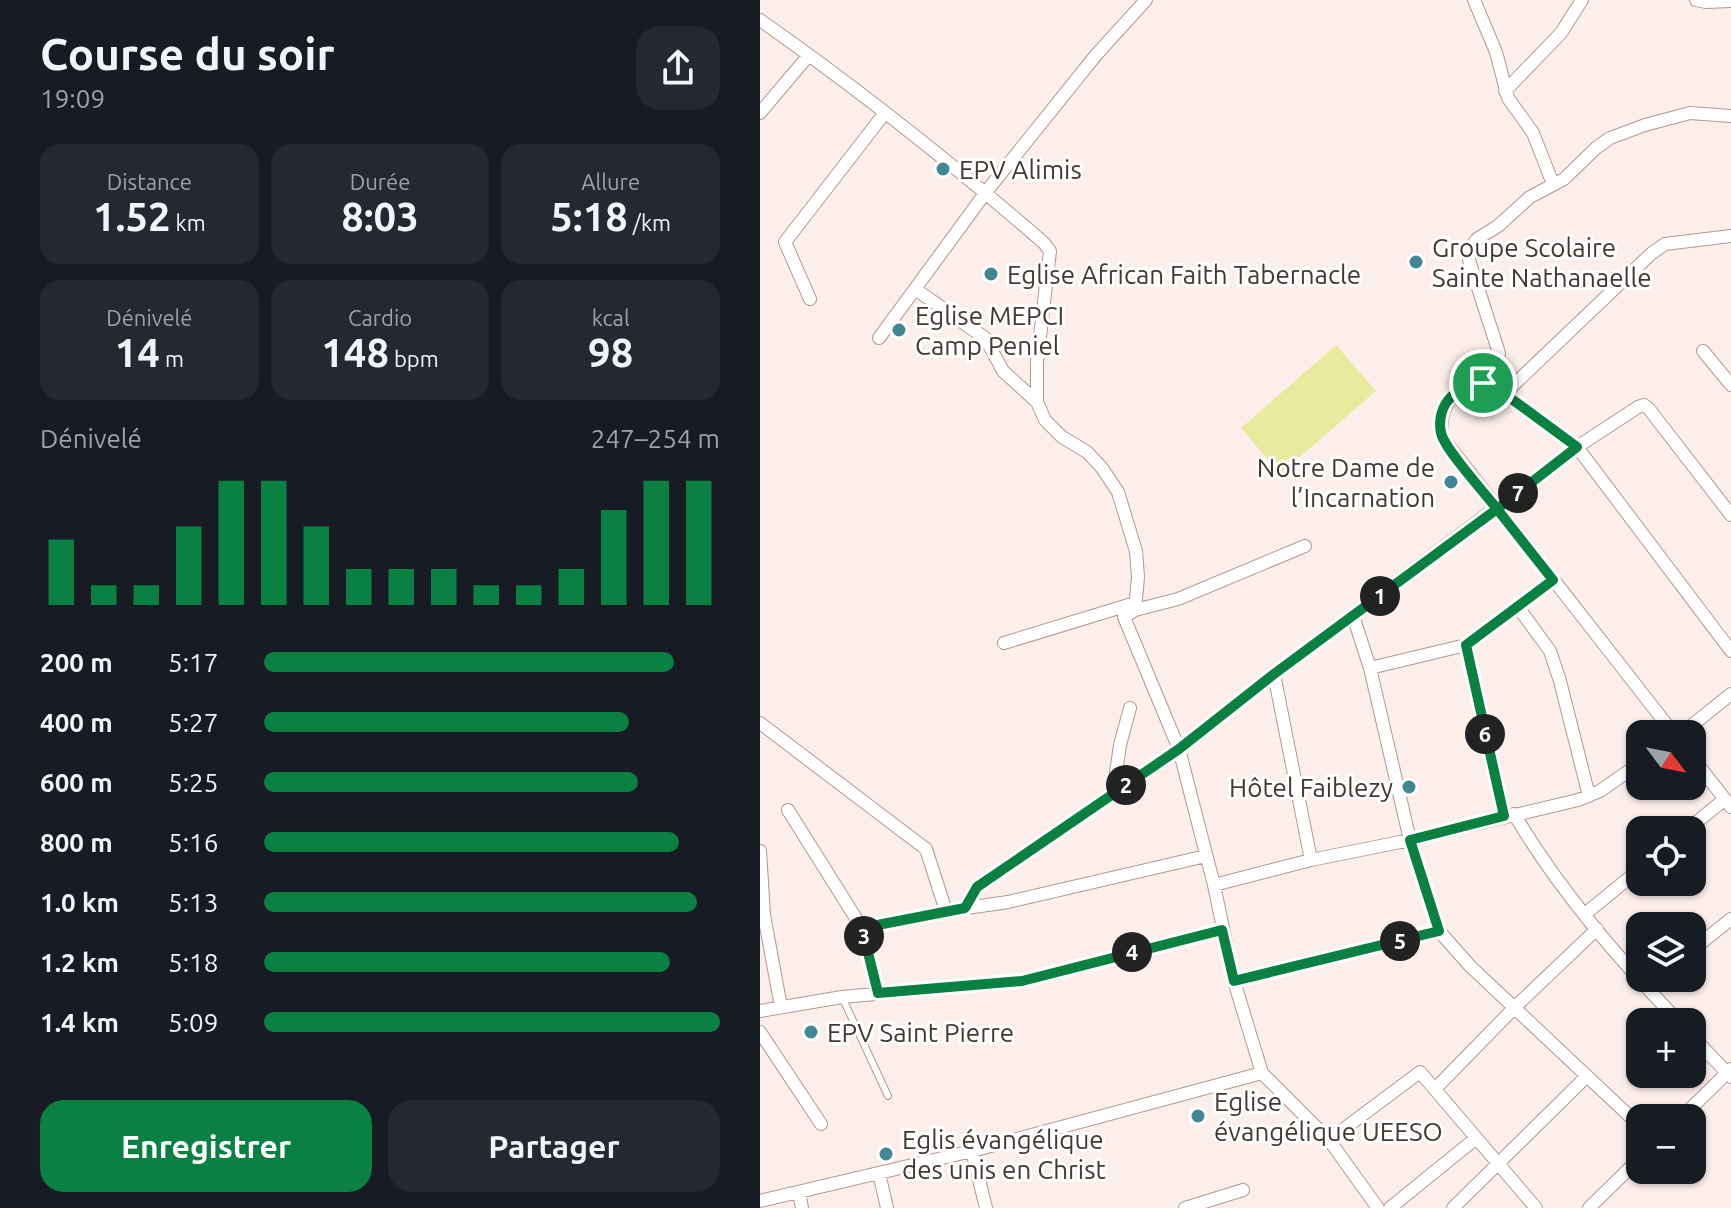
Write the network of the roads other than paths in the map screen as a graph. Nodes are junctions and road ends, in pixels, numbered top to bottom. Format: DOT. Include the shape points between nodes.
graph roads {
  1 [pos="1146,0"];
  2 [pos="1474,0"];
  3 [pos="1582,0"];
  4 [pos="1696,0"];
  5 [pos="1731,1"];
  6 [pos="760,20"];
  7 [pos="809,55"];
  8 [pos="1505,91"];
  9 [pos="760,113"];
  10 [pos="884,114"];
  11 [pos="1731,116"];
  12 [pos="1553,184"];
  13 [pos="986,192"];
  14 [pos="1731,236"];
  15 [pos="915,289"];
  16 [pos="810,299"];
  17 [pos="879,338"];
  18 [pos="1703,351"];
  19 [pos="1483,383"];
  20 [pos="1731,385"];
  21 [pos="1504,394"];
  22 [pos="1037,402"];
  23 [pos="1577,447"];
  24 [pos="1497,509"];
  25 [pos="1731,515"];
  26 [pos="1305,546"];
  27 [pos="1553,580"];
  28 [pos="1135,606"];
  29 [pos="1518,607"];
  30 [pos="1353,616"];
  31 [pos="1004,643"];
  32 [pos="1466,645"];
  33 [pos="1731,651"];
  34 [pos="1370,668"];
  35 [pos="1274,674"];
  36 [pos="1731,694"];
  37 [pos="1130,708"];
  38 [pos="1663,720"];
  39 [pos="1698,720"];
  40 [pos="760,723"];
  41 [pos="1179,749"];
  42 [pos="1626,772"];
  43 [pos="1706,775"];
  44 [pos="1113,794"];
  45 [pos="1589,796"];
  46 [pos="1728,803"];
  47 [pos="788,810"];
  48 [pos="1509,815"];
  49 [pos="1706,817"];
  50 [pos="1410,840"];
  51 [pos="760,851"];
  52 [pos="1206,856"];
  53 [pos="1311,860"];
  54 [pos="1626,880"];
  55 [pos="1214,885"];
  56 [pos="965,908"];
  57 [pos="946,911"];
  58 [pos="1585,914"];
  59 [pos="762,916"];
  60 [pos="1731,919"];
  61 [pos="862,928"];
  62 [pos="1597,929"];
  63 [pos="1222,930"];
  64 [pos="1439,931"];
  65 [pos="1706,939"];
  66 [pos="1626,964"];
  67 [pos="1234,981"];
  68 [pos="1650,992"];
  69 [pos="878,993"];
  70 [pos="842,997"];
  71 [pos="781,1007"];
  72 [pos="1515,1007"];
  73 [pos="1665,1008"];
  74 [pos="760,1011"];
  75 [pos="760,1032"];
  76 [pos="1706,1050"];
  77 [pos="1262,1073"];
  78 [pos="1730,1073"];
  79 [pos="1587,1076"];
  80 [pos="1435,1089"];
  81 [pos="888,1096"];
  82 [pos="1696,1104"];
  83 [pos="1626,1113"];
  84 [pos="821,1124"];
  85 [pos="1475,1139"];
  86 [pos="1329,1140"];
  87 [pos="972,1151"];
  88 [pos="1497,1165"];
  89 [pos="1626,1172"];
  90 [pos="879,1173"];
  91 [pos="1243,1190"];
  92 [pos="799,1192"];
  93 [pos="760,1201"];
  94 [pos="802,1208"];
  95 [pos="887,1208"];
  96 [pos="986,1208"];
  97 [pos="1185,1208"];
  98 [pos="1378,1208"];
  99 [pos="1390,1208"];
  100 [pos="1453,1208"];
  101 [pos="1536,1208"];
  102 [pos="1589,1208"];
  1 -- 13 [label="street"];
  2 -- 8 [label="street" via="1496,52"];
  3 -- 8 [label="street" via="1561,33"];
  4 -- 5 [label="street"];
  6 -- 7 [label="street"];
  7 -- 9 [label="street"];
  7 -- 10 [label="street"];
  8 -- 12 [label="street" via="1533,133"];
  10 -- 13 [label="street"];
  10 -- 16 [label="street" via="785,242"];
  11 -- 12 [label="street" via="1690,113 1624,132"];
  12 -- 19 [label="street" via="1470,249 1499,353"];
  13 -- 15 [label="street"];
  13 -- 22 [label="street" via="1050,251"];
  14 -- 21 [label="street" via="1665,244 1652,253"];
  15 -- 17 [label="street"];
  15 -- 22 [label="street" via="985,338 1003,371"];
  18 -- 20 [label="street"];
  19 -- 21 [label="street"];
  19 -- 24 [label="street" via="1451,396 1440,420 1442,437"];
  21 -- 23 [label="street"];
  22 -- 28 [label="street" via="1045,420 1087,452 1118,492 1136,551"];
  23 -- 24 [label="street"];
  23 -- 25 [label="street" via="1644,405"];
  23 -- 33 [label="street"];
  24 -- 27 [label="street"];
  24 -- 30 [label="street"];
  26 -- 28 [label="street" via="1178,599"];
  27 -- 29 [label="street"];
  27 -- 38 [label="street"];
  28 -- 31 [label="street"];
  28 -- 41 [label="street" via="1124,617"];
  29 -- 32 [label="street"];
  29 -- 45 [label="street" via="1550,651"];
  30 -- 34 [label="street"];
  30 -- 35 [label="street"];
  32 -- 34 [label="street"];
  32 -- 48 [label="street"];
  34 -- 50 [label="street"];
  35 -- 41 [label="street"];
  35 -- 53 [label="street"];
  36 -- 39 [label="street"];
  37 -- 44 [label="street"];
  40 -- 57 [label="street" via="926,849"];
  41 -- 44 [label="street"];
  41 -- 52 [label="street"];
  42 -- 45 [label="street"];
  43 -- 46 [label="street"];
  44 -- 56 [label="street" via="977,887"];
  45 -- 48 [label="street"];
  46 -- 49 [label="street"];
  47 -- 61 [label="street"];
  48 -- 50 [label="street"];
  48 -- 58 [label="street"];
  50 -- 53 [label="street"];
  50 -- 64 [label="street"];
  51 -- 59 [label="street"];
  52 -- 55 [label="street"];
  52 -- 56 [label="street"];
  53 -- 55 [label="street"];
  54 -- 58 [label="street"];
  55 -- 63 [label="street"];
  56 -- 57 [label="street"];
  57 -- 61 [label="street"];
  58 -- 62 [label="street"];
  59 -- 71 [label="street"];
  60 -- 65 [label="street"];
  61 -- 69 [label="street"];
  62 -- 66 [label="street"];
  62 -- 72 [label="street"];
  63 -- 67 [label="street"];
  63 -- 69 [label="street" via="1022,981"];
  64 -- 67 [label="street"];
  64 -- 72 [label="street"];
  67 -- 77 [label="street"];
  68 -- 73 [label="street"];
  69 -- 70 [label="street"];
  70 -- 71 [label="street"];
  70 -- 81 [label="lane"];
  71 -- 74 [label="street"];
  72 -- 79 [label="street"];
  72 -- 80 [label="street"];
  75 -- 84 [label="street"];
  76 -- 78 [label="street"];
  77 -- 86 [label="street"];
  77 -- 87 [label="street"];
  78 -- 82 [label="street"];
  79 -- 83 [label="street"];
  79 -- 88 [label="street"];
  80 -- 85 [label="street"];
  80 -- 86 [label="street" via="1418,1073"];
  85 -- 88 [label="street"];
  85 -- 99 [label="street"];
  86 -- 98 [label="street"];
  87 -- 90 [label="street"];
  87 -- 96 [label="street"];
  88 -- 100 [label="street"];
  88 -- 101 [label="street"];
  89 -- 102 [label="street"];
  90 -- 92 [label="street"];
  90 -- 95 [label="street"];
  91 -- 97 [label="street"];
  92 -- 93 [label="street"];
  92 -- 94 [label="street"];
}
